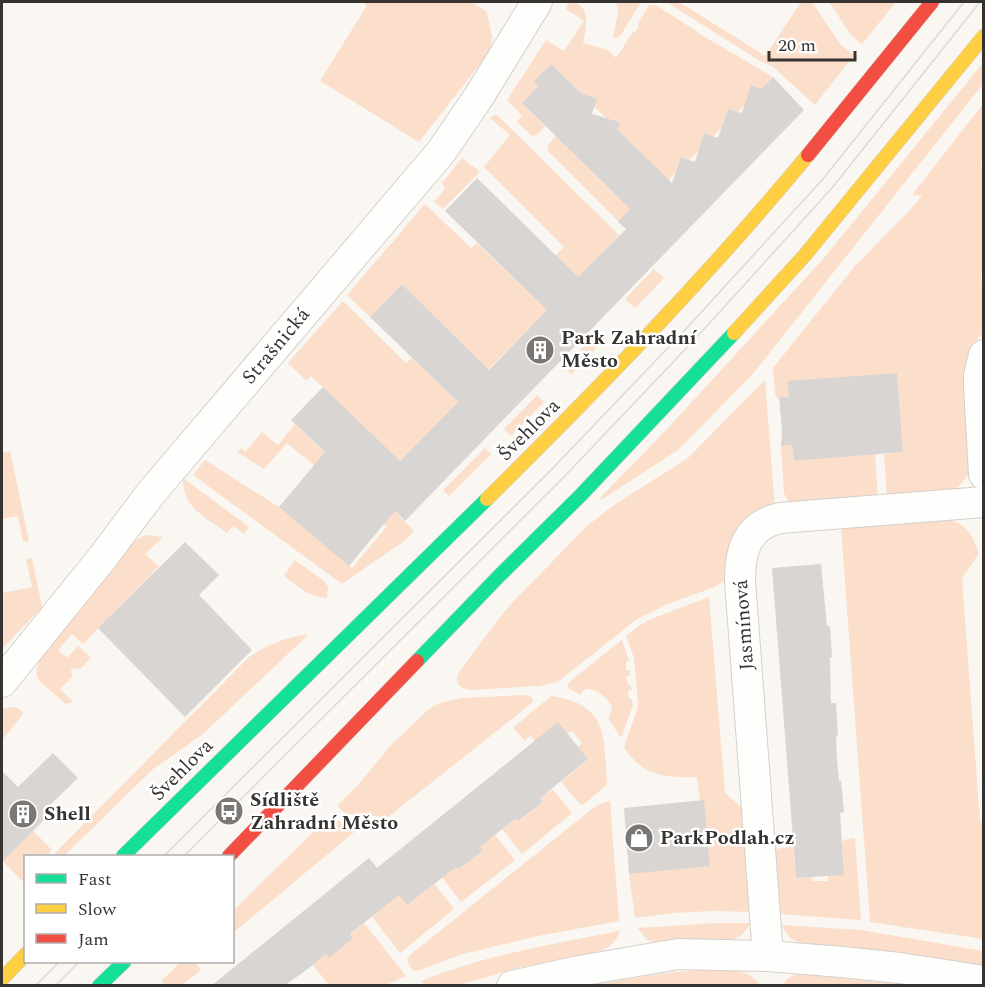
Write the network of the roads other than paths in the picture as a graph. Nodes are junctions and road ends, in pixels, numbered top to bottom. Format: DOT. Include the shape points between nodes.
graph roads {
  1 [pos="537,2"];
  2 [pos="932,2"];
  3 [pos="984,36"];
  4 [pos="984,355"];
  5 [pos="984,474"];
  6 [pos="984,502"];
  7 [pos="2,682"];
  8 [pos="124,855"];
  9 [pos="230,855"];
  10 [pos="24,956"];
  11 [pos="768,956"];
  12 [pos="123,963"];
  13 [pos="2,978"];
  14 [pos="984,981"];
  15 [pos="99,986"];
  16 [pos="512,986"];
  1 -- 7 [label="street, Strašnická" via="441,152 151,494"];
  2 -- 8 [label="main road, Švehlova" via="800,166 658,325 533,454"];
  3 -- 9 [label="main road" via="805,255 706,363"];
  4 -- 5 [label="street" via="979,375"];
  6 -- 11 [label="street, Jasmínová" via="772,519 747,539 741,555 740,581"];
  10 -- 13 [label="main road"];
  11 -- 14 [label="street"];
  11 -- 16 [label="street" via="678,954 579,970"];
  12 -- 15 [label="main road"];
}
